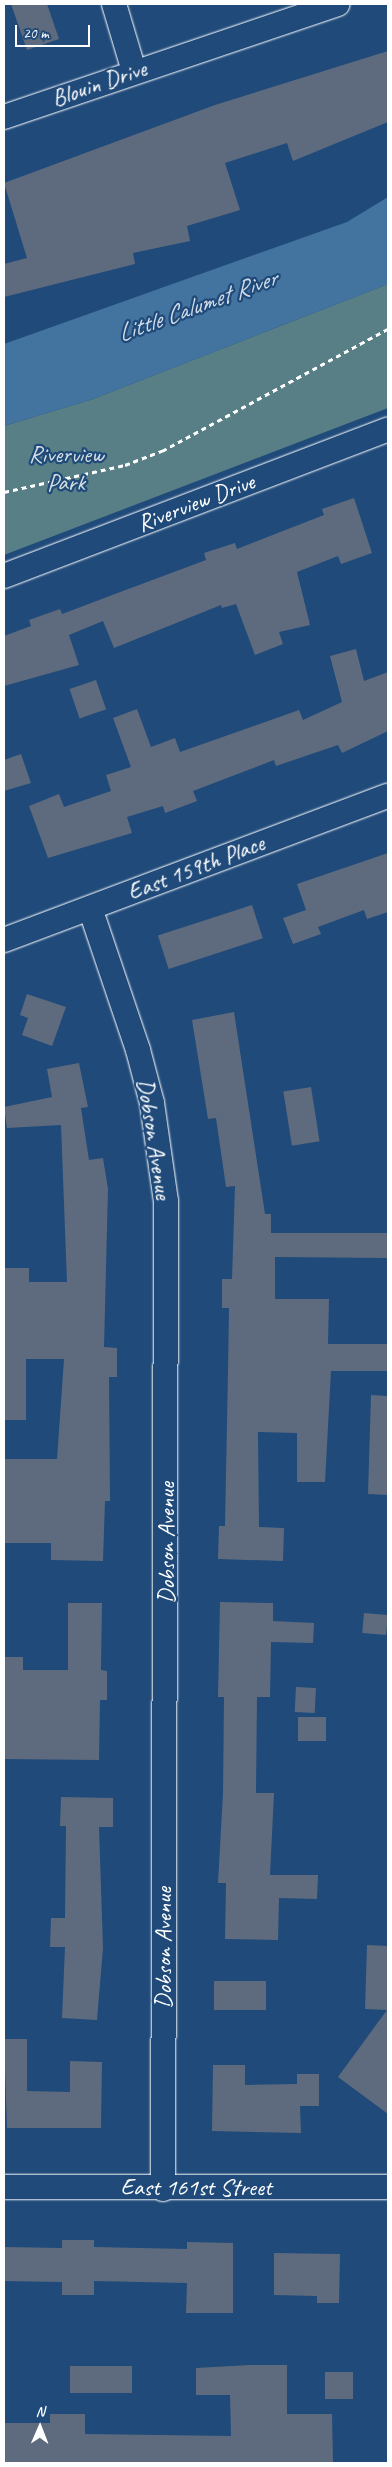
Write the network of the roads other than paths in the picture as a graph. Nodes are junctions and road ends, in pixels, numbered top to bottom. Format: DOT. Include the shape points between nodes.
graph roads {
  1 [pos="114,4"];
  2 [pos="337,4"];
  3 [pos="134,71"];
  4 [pos="4,117"];
  5 [pos="388,429"];
  6 [pos="4,576"];
  7 [pos="388,796"];
  8 [pos="90,908"];
  9 [pos="4,940"];
  10 [pos="4,2187"];
  11 [pos="388,2187"];
  12 [pos="163,2189"];
  1 -- 3 [label="street"];
  2 -- 3 [label="street, Blouin Drive"];
  3 -- 4 [label="street, Blouin Drive"];
  5 -- 6 [label="street, Riverview Drive"];
  7 -- 8 [label="street, East 159th Place"];
  8 -- 9 [label="street, East 159th Place"];
  8 -- 12 [label="street, Dobson Avenue" via="145,1076 166,1201"];
  10 -- 12 [label="street, East 161st Street"];
  11 -- 12 [label="street, East 161st Street"];
}
